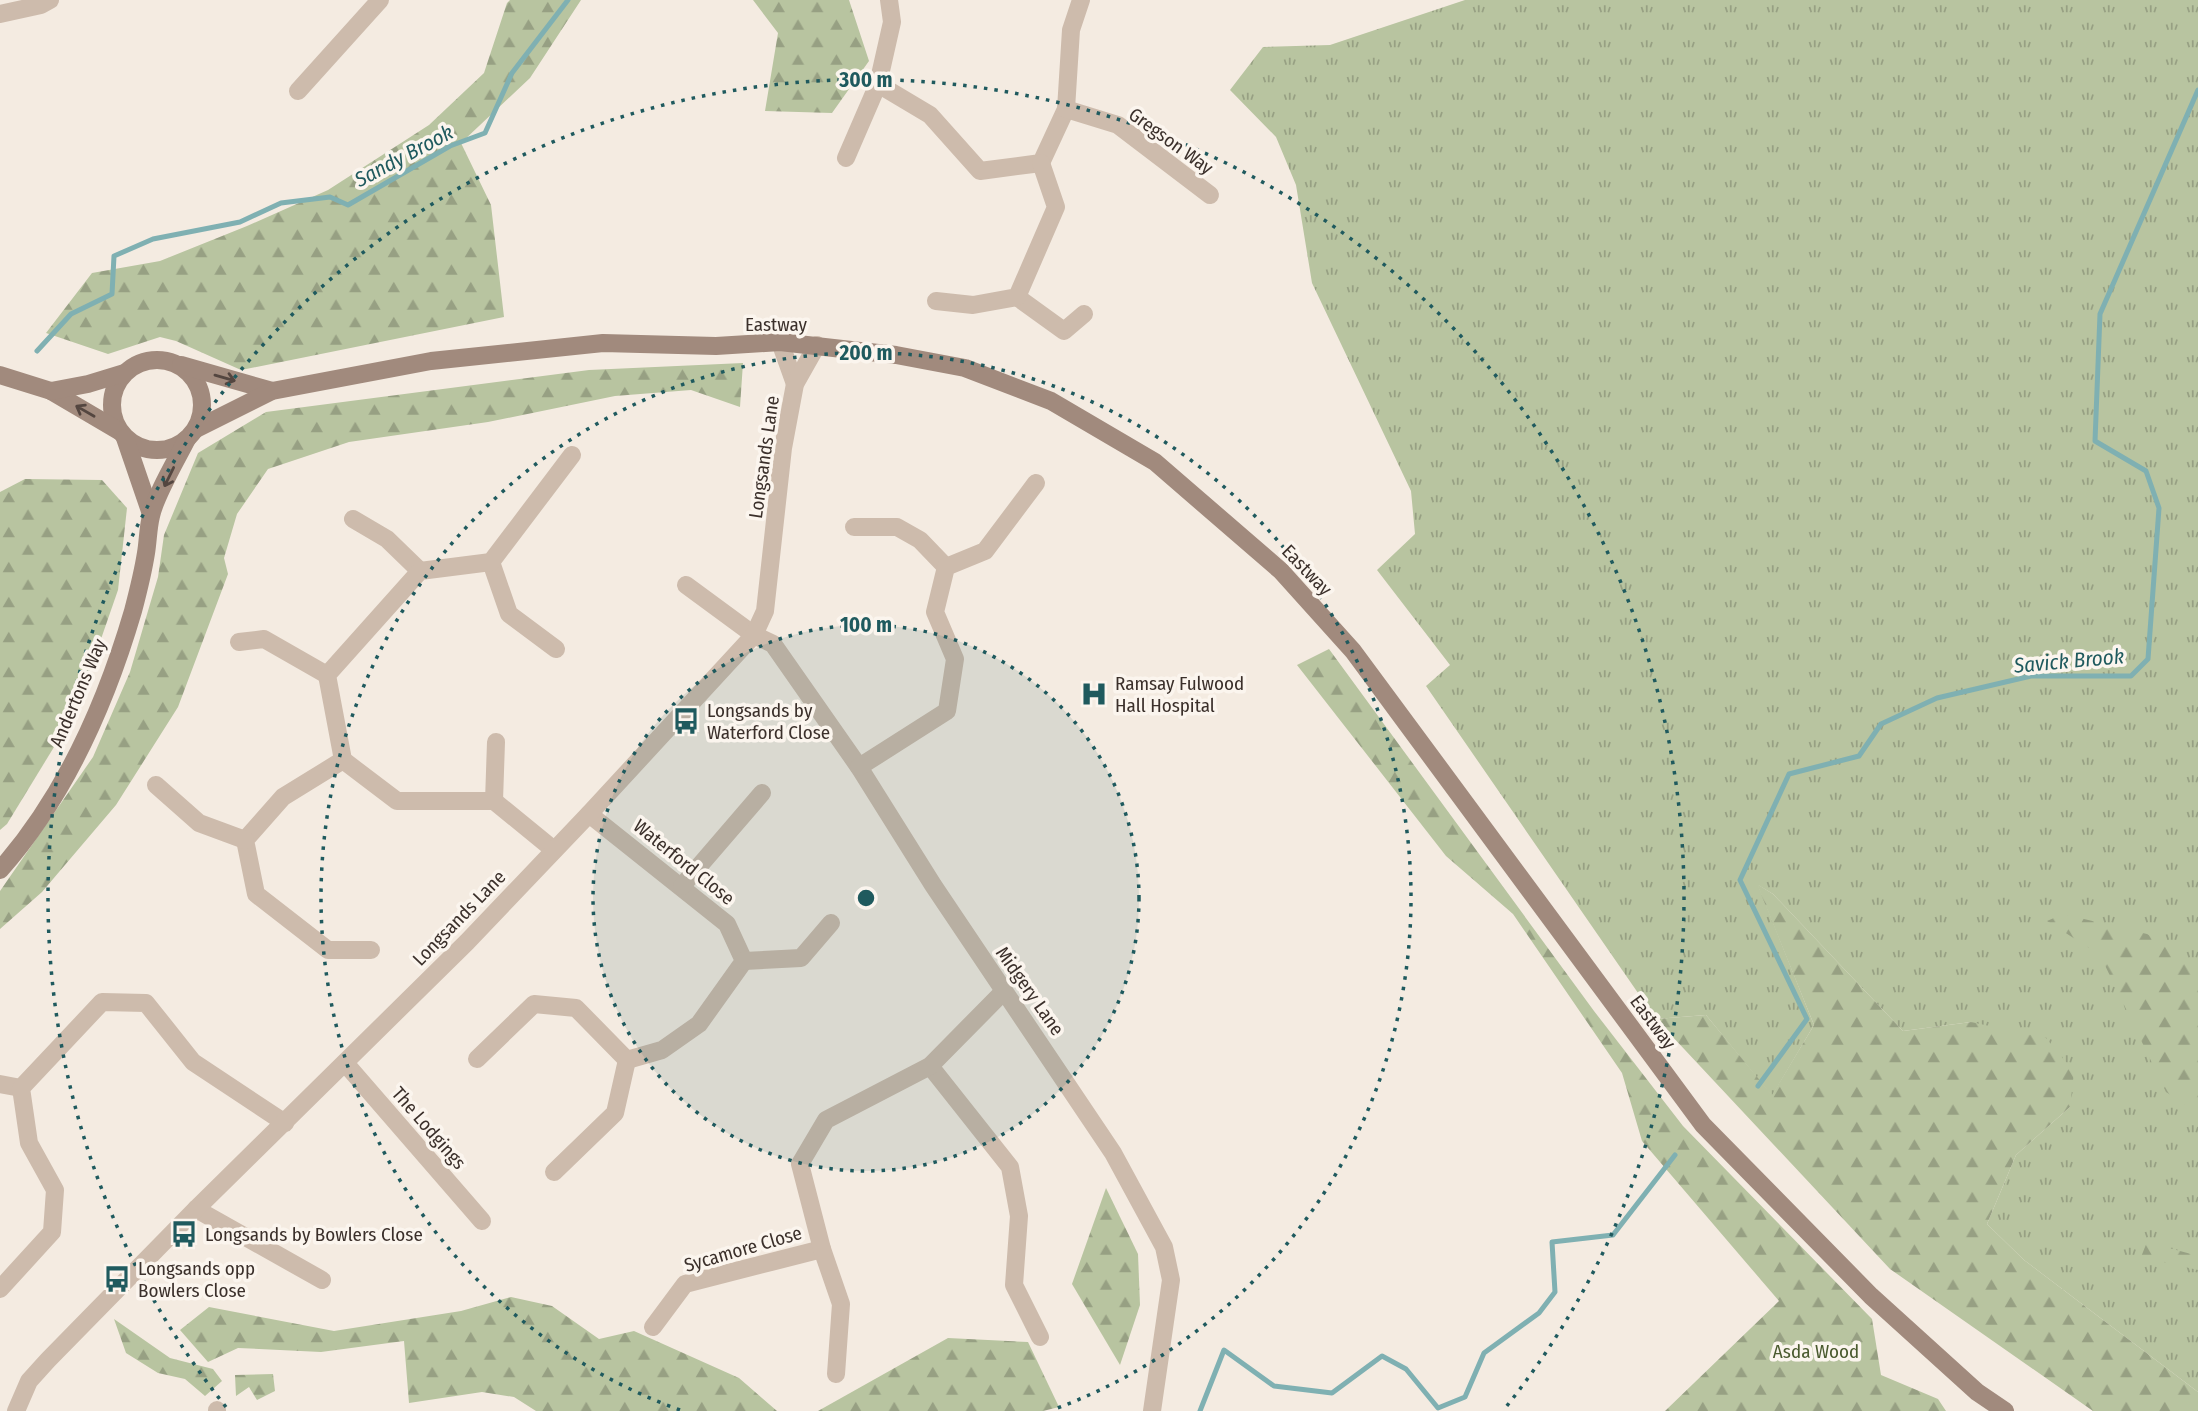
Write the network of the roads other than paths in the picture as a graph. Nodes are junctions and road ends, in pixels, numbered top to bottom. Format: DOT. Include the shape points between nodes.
graph roads {
  1 [pos="50,0"];
  2 [pos="380,0"];
  3 [pos="889,0"];
  4 [pos="1081,0"];
  5 [pos="0,14"];
  6 [pos="878,83"];
  7 [pos="298,92"];
  8 [pos="1066,109"];
  9 [pos="846,158"];
  10 [pos="1041,163"];
  11 [pos="1210,195"];
  12 [pos="1017,297"];
  13 [pos="936,301"];
  14 [pos="1084,314"];
  15 [pos="780,342"];
  16 [pos="817,345"];
  17 [pos="178,365"];
  18 [pos="124,373"];
  19 [pos="0,375"];
  20 [pos="796,384"];
  21 [pos="51,391"];
  22 [pos="272,391"];
  23 [pos="191,434"];
  24 [pos="122,435"];
  25 [pos="572,455"];
  26 [pos="1036,483"];
  27 [pos="151,514"];
  28 [pos="353,519"];
  29 [pos="854,527"];
  30 [pos="491,562"];
  31 [pos="946,567"];
  32 [pos="420,572"];
  33 [pos="686,584"];
  34 [pos="754,635"];
  35 [pos="239,642"];
  36 [pos="556,649"];
  37 [pos="327,675"];
  38 [pos="496,742"];
  39 [pos="343,760"];
  40 [pos="859,767"];
  41 [pos="156,785"];
  42 [pos="762,793"];
  43 [pos="494,801"];
  44 [pos="589,814"];
  45 [pos="245,841"];
  46 [pos="554,850"];
  47 [pos="0,870"];
  48 [pos="682,886"];
  49 [pos="831,923"];
  50 [pos="371,950"];
  51 [pos="744,961"];
  52 [pos="1004,991"];
  53 [pos="477,1059"];
  54 [pos="627,1060"];
  55 [pos="345,1063"];
  56 [pos="930,1066"];
  57 [pos="0,1084"];
  58 [pos="21,1088"];
  59 [pos="285,1123"];
  60 [pos="554,1172"];
  61 [pos="196,1209"];
  62 [pos="482,1221"];
  63 [pos="822,1249"];
  64 [pos="322,1280"];
  65 [pos="0,1289"];
  66 [pos="653,1327"];
  67 [pos="1041,1337"];
  68 [pos="836,1374"];
  69 [pos="16,1411"];
  70 [pos="1152,1411"];
  71 [pos="2005,1411"];
  1 -- 5 [label="street"];
  2 -- 7 [label="street"];
  3 -- 6 [label="street" via="892,22"];
  4 -- 8 [label="street" via="1071,30"];
  6 -- 9 [label="street"];
  6 -- 10 [label="street" via="930,115 980,171"];
  8 -- 10 [label="street"];
  8 -- 11 [label="street, Gregson Way" via="1118,125"];
  10 -- 12 [label="street" via="1056,207"];
  12 -- 13 [label="street" via="973,305"];
  12 -- 14 [label="street" via="1064,331"];
  15 -- 16 [label="main road, Eastway"];
  15 -- 20 [label="street, Longsands Lane"];
  15 -- 22 [label="main road, Eastway" via="716,346 603,343 431,360"];
  16 -- 20 [label="street, Longsands Lane"];
  16 -- 71 [label="main road, Eastway" via="965,368 1051,401 1155,462 1281,571 1353,651 1703,1125 1871,1296"];
  17 -- 18 [label="main road" via="150,359"];
  17 -- 22 [label="main road, Eastway, one-way"];
  17 -- 23 [label="main road" via="198,386 202,407"];
  18 -- 21 [label="main road"];
  18 -- 24 [label="main road" via="111,401 112,416"];
  19 -- 21 [label="main road"];
  20 -- 34 [label="street, Longsands Lane" via="783,448 765,611"];
  24 -- 21 [label="main road, one-way"];
  22 -- 23 [label="main road, Eastway"];
  23 -- 24 [label="main road" via="163,450 136,446"];
  23 -- 27 [label="main road, Andertons Way, one-way"];
  24 -- 27 [label="main road, Andertons Way"];
  25 -- 30 [label="street"];
  26 -- 31 [label="street" via="985,551"];
  27 -- 47 [label="main road, Andertons Way" via="134,608 99,706 41,815"];
  28 -- 32 [label="street" via="387,539"];
  29 -- 31 [label="street" via="897,527 920,540"];
  30 -- 32 [label="street"];
  30 -- 36 [label="street" via="509,614"];
  31 -- 40 [label="street" via="935,611 955,659 947,711"];
  32 -- 37 [label="street"];
  33 -- 34 [label="street, Midgery Lane"];
  34 -- 40 [label="street, Midgery Lane" via="773,644"];
  34 -- 44 [label="street, Longsands Lane"];
  35 -- 37 [label="street" via="264,639"];
  37 -- 39 [label="street"];
  38 -- 43 [label="street"];
  39 -- 43 [label="street" via="397,801"];
  39 -- 45 [label="street" via="282,797"];
  40 -- 52 [label="street, Midgery Lane"];
  41 -- 45 [label="street" via="199,823"];
  42 -- 48 [label="street"];
  43 -- 46 [label="street"];
  44 -- 46 [label="street, Longsands Lane"];
  44 -- 48 [label="street, Waterford Close"];
  45 -- 50 [label="street" via="256,894 328,950"];
  46 -- 55 [label="street, Longsands Lane"];
  48 -- 51 [label="street, Waterford Close" via="727,924"];
  49 -- 51 [label="street" via="801,958"];
  51 -- 54 [label="street" via="699,1024 662,1050"];
  52 -- 56 [label="street, Sycamore Close"];
  52 -- 70 [label="street, Midgery Lane" via="1113,1153 1164,1247 1171,1280"];
  53 -- 54 [label="street" via="534,1004 576,1008"];
  54 -- 60 [label="street" via="615,1113"];
  55 -- 59 [label="street, Longsands Lane"];
  55 -- 62 [label="street, The Lodgings"];
  56 -- 63 [label="street, Sycamore Close" via="826,1119 800,1164"];
  56 -- 67 [label="street" via="1010,1167 1019,1216 1014,1285"];
  57 -- 58 [label="street"];
  58 -- 59 [label="street" via="102,1002 146,1003 193,1062"];
  58 -- 65 [label="street" via="29,1143 55,1190 52,1232"];
  59 -- 61 [label="street, Longsands Lane"];
  61 -- 64 [label="street"];
  61 -- 69 [label="street, Longsands Lane" via="29,1381"];
  63 -- 66 [label="street, Sycamore Close" via="685,1284"];
  63 -- 68 [label="street, Sycamore Close" via="841,1304"];
}
